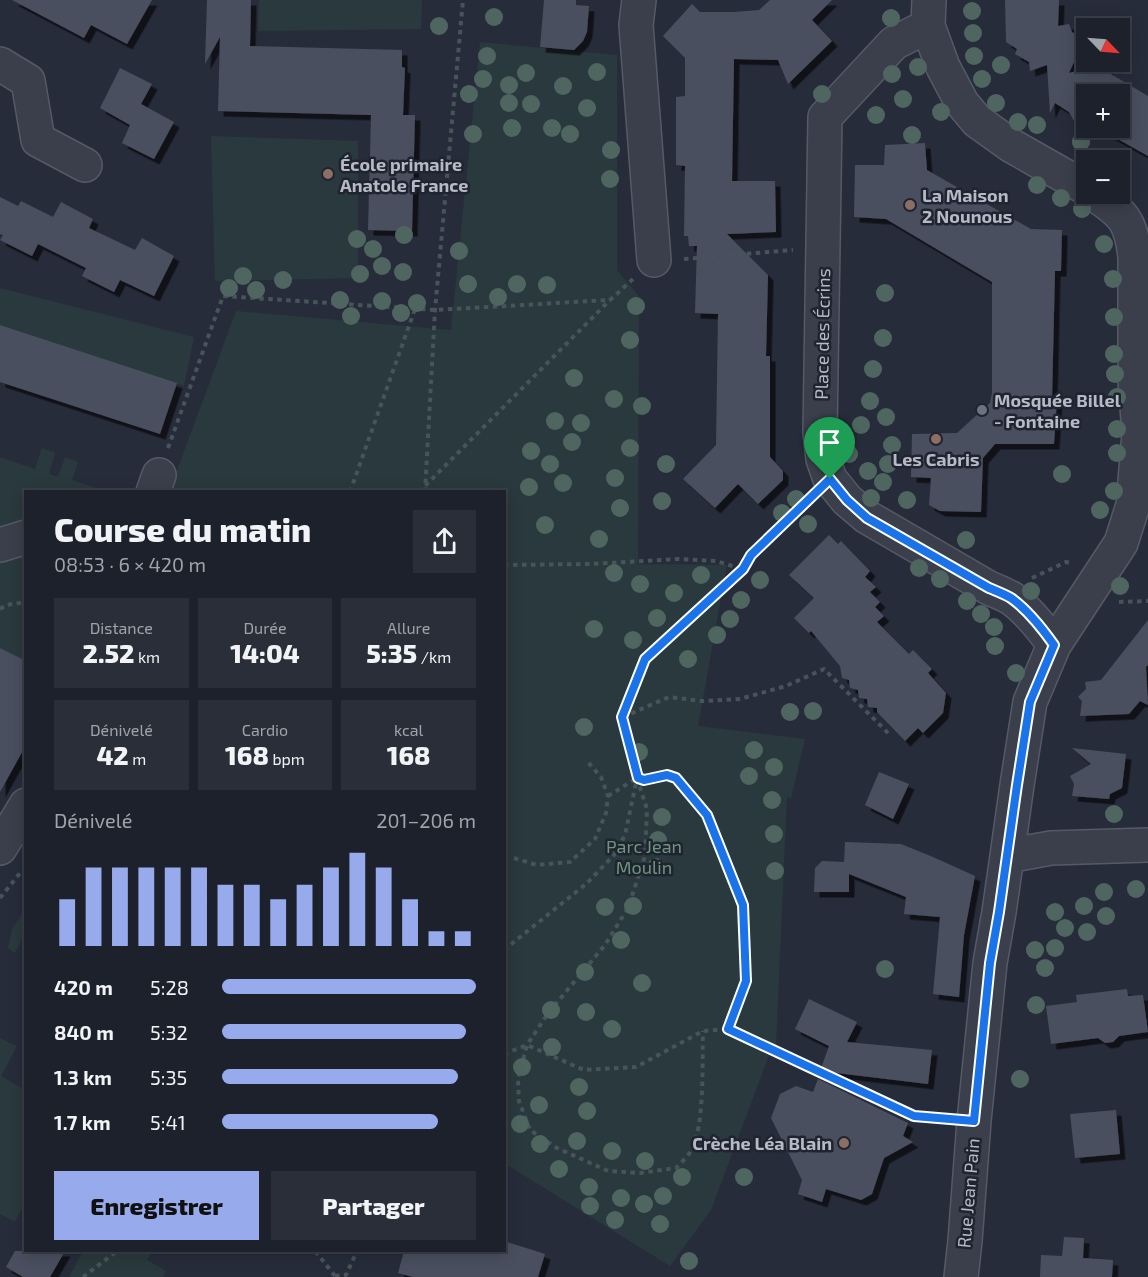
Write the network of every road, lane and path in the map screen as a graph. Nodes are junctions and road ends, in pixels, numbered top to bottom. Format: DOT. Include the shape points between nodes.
graph roads {
  1 [pos="463,0"];
  2 [pos="637,13"];
  3 [pos="929,13"];
  4 [pos="0,64"];
  5 [pos="85,165"];
  6 [pos="1076,182"];
  7 [pos="1109,204"];
  8 [pos="824,249"];
  9 [pos="1141,256"];
  10 [pos="654,260"];
  11 [pos="610,300"];
  12 [pos="415,309"];
  13 [pos="435,310"];
  14 [pos="830,479"];
  15 [pos="156,483"];
  16 [pos="426,485"];
  17 [pos="351,490"];
  18 [pos="421,490"];
  19 [pos="425,490"];
  20 [pos="24,538"];
  21 [pos="0,545"];
  22 [pos="506,564"];
  23 [pos="743,569"];
  24 [pos="24,602"];
  25 [pos="0,609"];
  26 [pos="1054,645"];
  27 [pos="622,717"];
  28 [pos="890,735"];
  29 [pos="586,760"];
  30 [pos="638,778"];
  31 [pos="608,796"];
  32 [pos="24,808"];
  33 [pos="1148,845"];
  34 [pos="0,848"];
  35 [pos="1007,856"];
  36 [pos="514,858"];
  37 [pos="24,868"];
  38 [pos="0,898"];
  39 [pos="506,948"];
  40 [pos="728,1029"];
  41 [pos="703,1031"];
  42 [pos="527,1045"];
  43 [pos="506,1053"];
  44 [pos="974,1121"];
  45 [pos="116,1252"];
  46 [pos="315,1252"];
  47 [pos="357,1252"];
  48 [pos="348,1276"];
  49 [pos="83,1277"];
  50 [pos="335,1277"];
  51 [pos="961,1277"];
  1 -- 13 [label="path"];
  2 -- 10 [label="street"];
  3 -- 6 [label="street" via="943,67 962,103 977,121"];
  3 -- 8 [label="street, Place des Écrins" via="894,43 825,117"];
  4 -- 5 [label="street" via="28,81 38,140"];
  7 -- 9 [label="street, Rue Jean Pain" via="1128,224"];
  8 -- 10 [label="path"];
  8 -- 14 [label="street, Place des Écrins" via="820,432"];
  9 -- 26 [label="street, Rue Jean Pain" via="1135,381 1139,433 1133,505 1120,543"];
  10 -- 11 [label="path"];
  11 -- 13 [label="path"];
  11 -- 16 [label="path"];
  12 -- 13 [label="path"];
  12 -- 15 [label="path" via="223,296"];
  12 -- 17 [label="path"];
  13 -- 16 [label="path"];
  14 -- 23 [label="path" via="751,555"];
  14 -- 26 [label="street, Place des Écrins" via="867,518 1010,598"];
  16 -- 18 [label="path"];
  16 -- 19 [label="path"];
  20 -- 21 [label="street"];
  22 -- 23 [label="path" via="678,559 716,561"];
  23 -- 27 [label="path" via="645,659"];
  24 -- 25 [label="path"];
  26 -- 35 [label="street, Rue Jean Pain" via="1030,702"];
  27 -- 28 [label="path" via="669,697 702,701 740,699 786,686 824,669"];
  27 -- 30 [label="path"];
  29 -- 31 [label="path" via="601,777"];
  30 -- 31 [label="path"];
  30 -- 39 [label="path" via="625,835 615,855 586,884"];
  30 -- 40 [label="path" via="676,778 707,815 743,905 746,981"];
  30 -- 42 [label="path" via="647,810 645,856 628,908 605,945"];
  31 -- 36 [label="path" via="595,840 570,862 537,865"];
  32 -- 34 [label="street"];
  33 -- 35 [label="street" via="1050,848"];
  35 -- 44 [label="street, Rue Jean Pain" via="990,963"];
  37 -- 38 [label="path"];
  40 -- 41 [label="path"];
  40 -- 44 [label="path" via="914,1116"];
  41 -- 42 [label="path" via="636,1067 584,1070"];
  41 -- 42 [label="path" via="701,1103 691,1152 676,1168 640,1173 608,1171 556,1148 530,1130 519,1101 518,1078"];
  42 -- 43 [label="path"];
  44 -- 51 [label="street, Rue Jean Pain"];
  45 -- 49 [label="path"];
  46 -- 50 [label="path"];
  47 -- 48 [label="path"];
  48 -- 50 [label="path"];
}
